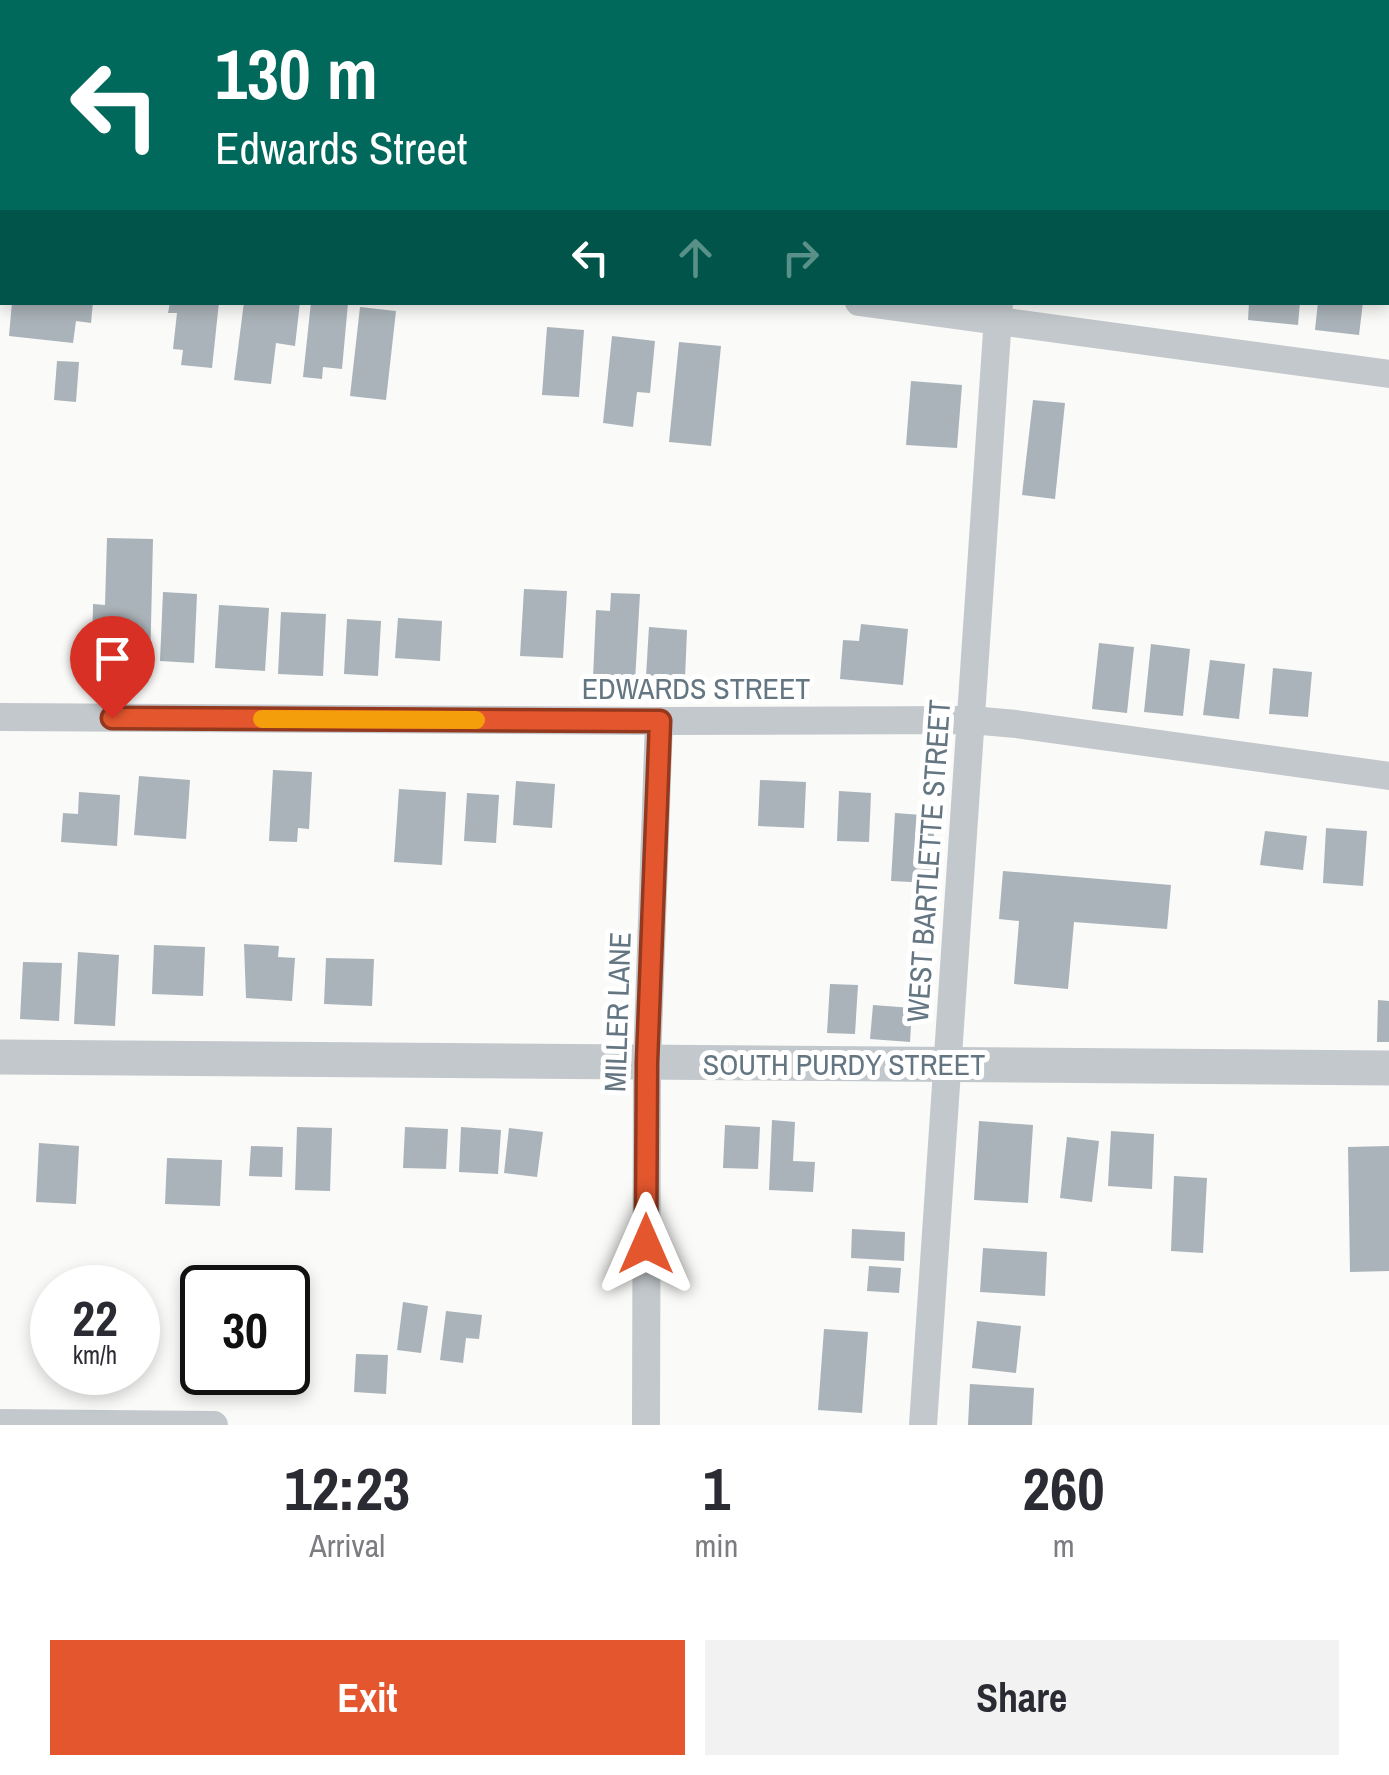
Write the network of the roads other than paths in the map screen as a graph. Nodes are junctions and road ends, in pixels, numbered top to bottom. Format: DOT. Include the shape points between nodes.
graph roads {
  1 [pos="901,305"];
  2 [pos="998,312"];
  3 [pos="1389,374"];
  4 [pos="0,716"];
  5 [pos="971,720"];
  6 [pos="660,721"];
  7 [pos="1389,776"];
  8 [pos="0,1057"];
  9 [pos="647,1062"];
  10 [pos="947,1064"];
  11 [pos="1389,1068"];
  12 [pos="0,1424"];
  13 [pos="214,1425"];
  14 [pos="646,1425"];
  15 [pos="924,1425"];
  1 -- 2 [label="street"];
  2 -- 3 [label="street"];
  2 -- 5 [label="street, WEST BARTLETTE STREET"];
  4 -- 6 [label="street, EDWARDS STREET"];
  5 -- 6 [label="street, EDWARDS STREET"];
  5 -- 7 [label="street, EDWARDS STREET"];
  5 -- 10 [label="street, WEST BARTLETTE STREET"];
  6 -- 9 [label="street, MILLER LANE"];
  8 -- 9 [label="street, SOUTH PURDY STREET"];
  9 -- 10 [label="street, SOUTH PURDY STREET"];
  9 -- 14 [label="street, MILLER LANE"];
  10 -- 11 [label="street, SOUTH PURDY STREET"];
  10 -- 15 [label="street, WEST BARTLETTE STREET"];
  12 -- 13 [label="street"];
}
